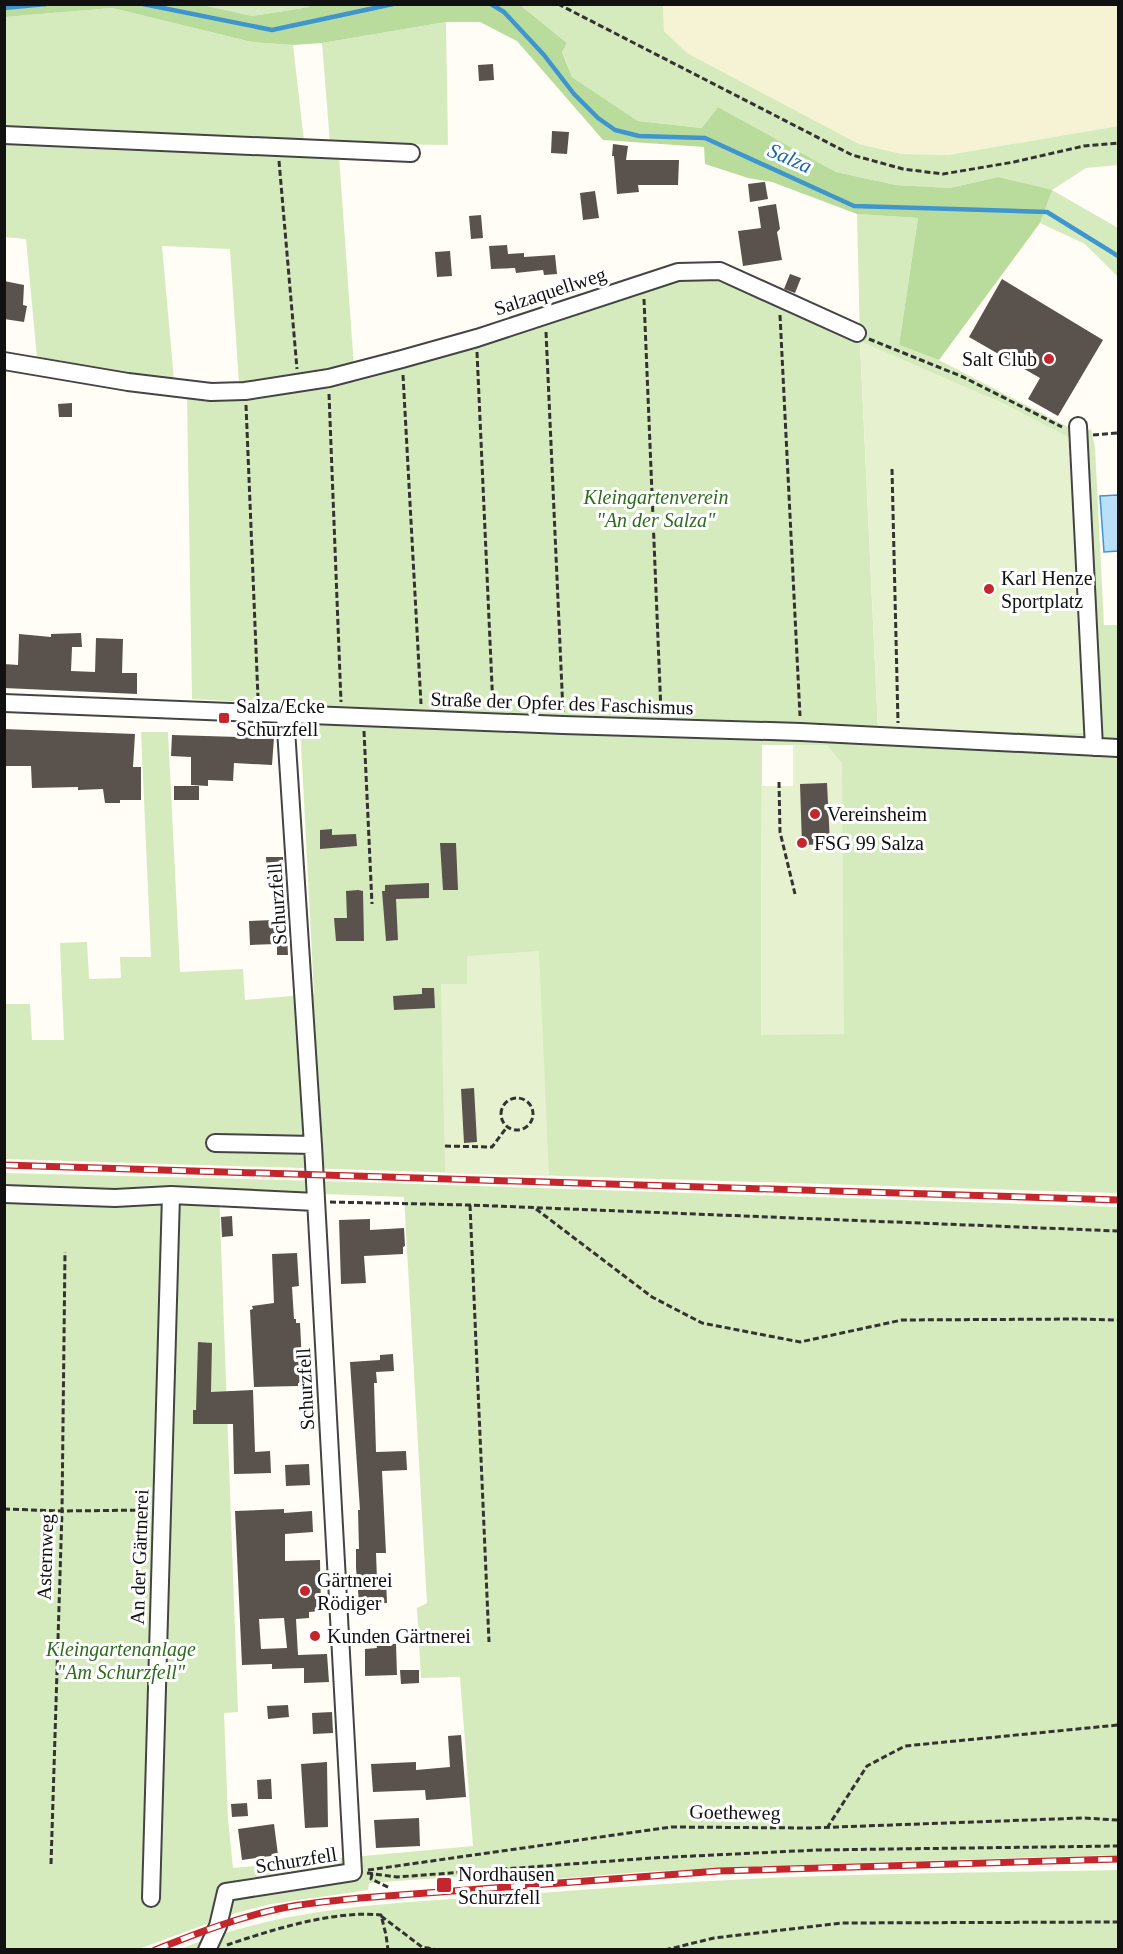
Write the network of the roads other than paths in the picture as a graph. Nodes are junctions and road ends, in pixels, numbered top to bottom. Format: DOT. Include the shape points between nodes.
graph roads {
  1 [pos="4,135"];
  2 [pos="411,153"];
  3 [pos="856,333"];
  4 [pos="4,361"];
  5 [pos="1079,431"];
  6 [pos="4,703"];
  7 [pos="285,714"];
  8 [pos="1094,747"];
  9 [pos="1119,748"];
  10 [pos="215,1143"];
  11 [pos="313,1145"];
  12 [pos="4,1194"];
  13 [pos="171,1195"];
  14 [pos="316,1202"];
  15 [pos="151,1898"];
  16 [pos="208,1949"];
  1 -- 2 [label="street"];
  3 -- 4 [label="street, Salzaquellweg" via="720,272 678,272 402,359 328,378 245,391 211,392 128,382"];
  5 -- 8 [label="street"];
  6 -- 7 [label="street, Straße der Opfer des Faschismus"];
  7 -- 8 [label="street, Straße der Opfer des Faschismus" via="801,732"];
  7 -- 11 [label="street, Schurzfell"];
  8 -- 9 [label="street, Straße der Opfer des Faschismus"];
  10 -- 11 [label="street"];
  11 -- 14 [label="street, Schurzfell"];
  12 -- 13 [label="street" via="115,1198"];
  13 -- 14 [label="street"];
  13 -- 15 [label="street, An der Gärtnerei"];
  14 -- 16 [label="street, Schurzfell" via="353,1872 226,1892"];
}
